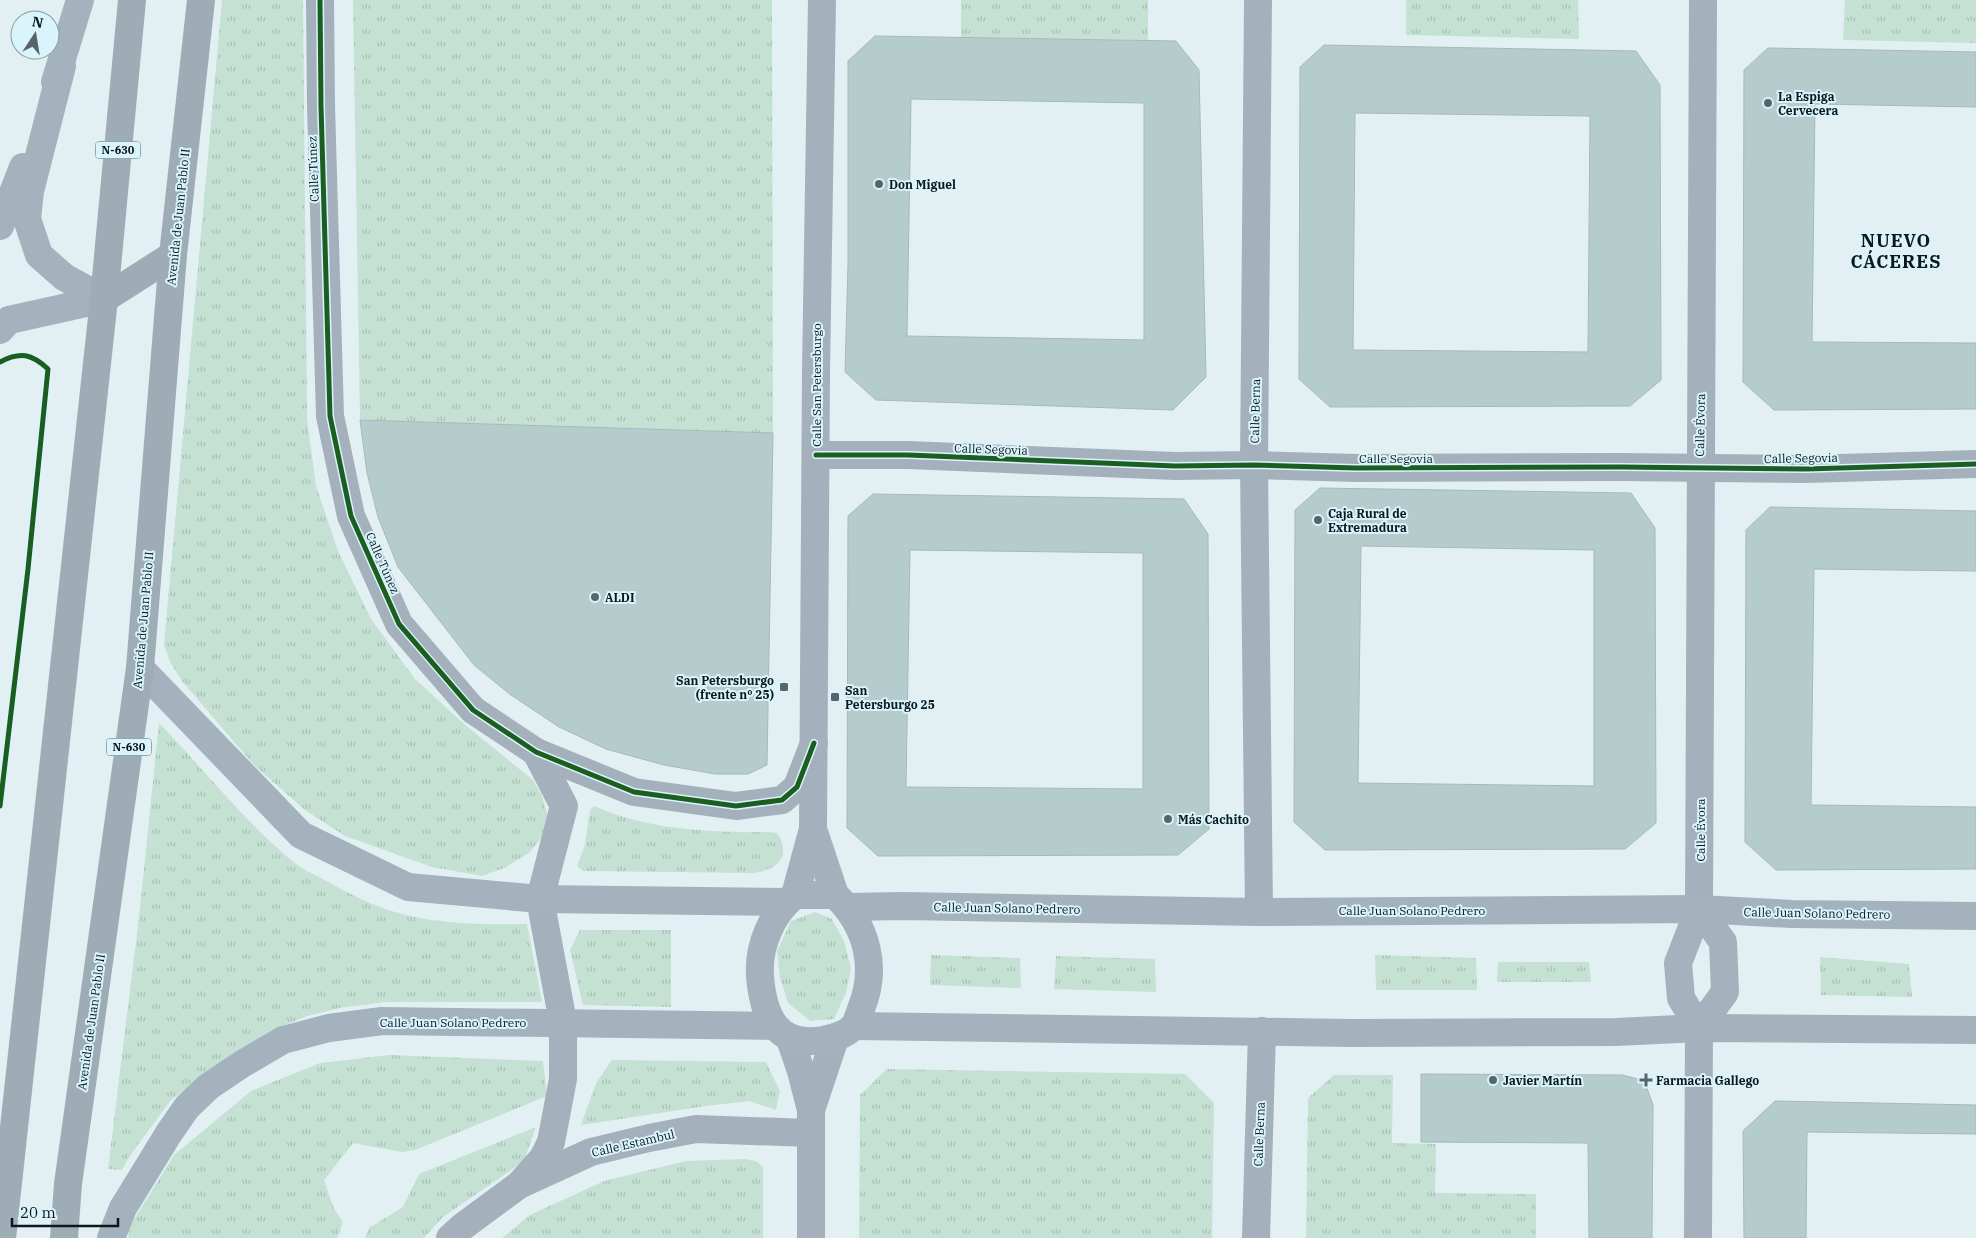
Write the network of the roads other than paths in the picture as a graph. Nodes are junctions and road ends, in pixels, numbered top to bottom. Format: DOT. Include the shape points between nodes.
graph roads {
  1 [pos="80,0"];
  2 [pos="132,0"];
  3 [pos="201,0"];
  4 [pos="320,0"];
  5 [pos="822,0"];
  6 [pos="1258,0"];
  7 [pos="1702,0"];
  8 [pos="62,66"];
  9 [pos="0,226"];
  10 [pos="173,255"];
  11 [pos="104,299"];
  12 [pos="0,330"];
  13 [pos="816,455"];
  14 [pos="1976,464"];
  15 [pos="1254,465"];
  16 [pos="1700,468"];
  17 [pos="140,668"];
  18 [pos="814,743"];
  19 [pos="536,752"];
  20 [pos="813,829"];
  21 [pos="540,899"];
  22 [pos="790,899"];
  23 [pos="842,901"];
  24 [pos="1699,909"];
  25 [pos="1260,912"];
  26 [pos="1976,916"];
  27 [pos="562,1022"];
  28 [pos="1699,1028"];
  29 [pos="1976,1030"];
  30 [pos="1262,1031"];
  31 [pos="782,1032"];
  32 [pos="844,1032"];
  33 [pos="810,1122"];
  34 [pos="519,1185"];
  35 [pos="2,1238"];
  36 [pos="64,1238"];
  37 [pos="111,1238"];
  38 [pos="450,1238"];
  39 [pos="812,1238"];
  40 [pos="1256,1238"];
  41 [pos="1698,1238"];
  1 -- 8 [label="main road"];
  2 -- 11 [label="highway, N-630"];
  3 -- 10 [label="highway, Avenida de Juan Pablo II / N-630"];
  4 -- 19 [label="street, Calle Túnez" via="330,416 351,516 400,624 473,710"];
  5 -- 13 [label="street, Calle San Petersburgo"];
  6 -- 15 [label="street, Calle Berna"];
  7 -- 16 [label="street, Calle Évora"];
  8 -- 9 [label="main road"];
  8 -- 11 [label="main road" via="30,191 27,220 39,255 64,277"];
  10 -- 11 [label="highway"];
  10 -- 17 [label="highway, Avenida de Juan Pablo II / N-630"];
  11 -- 12 [label="main road" via="9,320"];
  11 -- 35 [label="highway, N-630"];
  13 -- 15 [label="street, Calle Segovia" via="908,455 1175,466"];
  13 -- 18 [label="street, Calle San Petersburgo"];
  14 -- 16 [label="street, Calle Segovia" via="1806,469"];
  15 -- 16 [label="street, Calle Segovia"];
  15 -- 25 [label="street, Calle Berna"];
  16 -- 24 [label="street, Calle Évora"];
  17 -- 21 [label="main road" via="301,835 408,887"];
  17 -- 36 [label="highway, Avenida de Juan Pablo II / N-630" via="68,1184"];
  18 -- 19 [label="street, Calle Túnez" via="797,787 782,800 736,806 634,792"];
  18 -- 20 [label="street, Calle San Petersburgo"];
  19 -- 21 [label="street, Calle Túnez" via="564,806"];
  20 -- 22 [label="street, Calle San Petersburgo"];
  20 -- 23 [label="street, Calle San Petersburgo"];
  21 -- 22 [label="main road"];
  21 -- 27 [label="street"];
  22 -- 23 [label="main road"];
  22 -- 31 [label="main road" via="768,931 760,962 762,994"];
  23 -- 25 [label="main road, Calle Juan Solano Pedrero" via="903,906"];
  23 -- 32 [label="main road" via="864,933 871,966 865,1000"];
  24 -- 25 [label="main road, Calle Juan Solano Pedrero"];
  24 -- 26 [label="main road, Calle Juan Solano Pedrero" via="1792,914"];
  24 -- 28 [label="main road, Calle Évora" via="1678,963 1681,998"];
  24 -- 28 [label="main road" via="1723,942 1724,992"];
  27 -- 31 [label="main road, Calle Juan Solano Pedrero"];
  27 -- 34 [label="street" via="563,1080 551,1142"];
  27 -- 37 [label="main road, Calle Juan Solano Pedrero" via="382,1020 329,1028 283,1040 208,1087 187,1107 123,1208"];
  28 -- 29 [label="main road"];
  28 -- 30 [label="main road" via="1616,1032"];
  28 -- 41 [label="street"];
  30 -- 32 [label="main road"];
  30 -- 40 [label="street, Calle Berna"];
  31 -- 32 [label="main road" via="810,1042"];
  31 -- 33 [label="street" via="801,1071"];
  32 -- 33 [label="street"];
  33 -- 34 [label="street, Calle Estambul" via="696,1129 649,1138 591,1152"];
  33 -- 39 [label="street"];
  34 -- 38 [label="street, Calle Estambul"];
}
